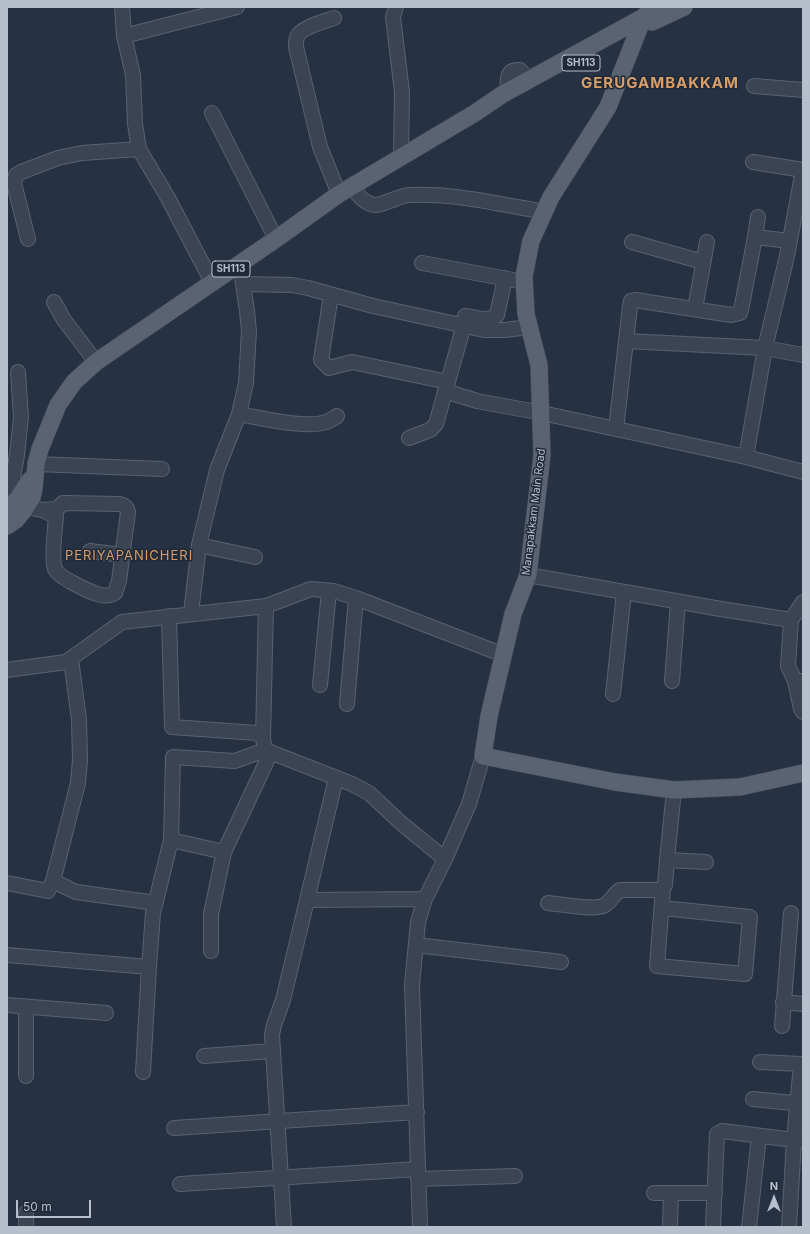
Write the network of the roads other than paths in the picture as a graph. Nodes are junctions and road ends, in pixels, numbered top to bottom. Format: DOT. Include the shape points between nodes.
graph roads {
  1 [pos="122,7"];
  2 [pos="238,7"];
  3 [pos="396,7"];
  4 [pos="662,7"];
  5 [pos="684,7"];
  6 [pos="641,12"];
  7 [pos="334,18"];
  8 [pos="637,32"];
  9 [pos="124,36"];
  10 [pos="754,86"];
  11 [pos="803,90"];
  12 [pos="212,114"];
  13 [pos="475,114"];
  14 [pos="139,149"];
  15 [pos="401,156"];
  16 [pos="753,162"];
  17 [pos="803,170"];
  18 [pos="345,190"];
  19 [pos="544,212"];
  20 [pos="758,217"];
  21 [pos="755,237"];
  22 [pos="28,239"];
  23 [pos="276,239"];
  24 [pos="790,241"];
  25 [pos="632,242"];
  26 [pos="707,242"];
  27 [pos="703,262"];
  28 [pos="240,263"];
  29 [pos="422,263"];
  30 [pos="505,278"];
  31 [pos="212,282"];
  32 [pos="524,282"];
  33 [pos="243,284"];
  34 [pos="331,294"];
  35 [pos="54,302"];
  36 [pos="695,309"];
  37 [pos="464,321"];
  38 [pos="529,327"];
  39 [pos="626,341"];
  40 [pos="765,348"];
  41 [pos="803,355"];
  42 [pos="96,362"];
  43 [pos="18,372"];
  44 [pos="446,387"];
  45 [pos="542,413"];
  46 [pos="239,414"];
  47 [pos="337,416"];
  48 [pos="616,430"];
  49 [pos="409,438"];
  50 [pos="746,457"];
  51 [pos="36,467"];
  52 [pos="162,469"];
  53 [pos="803,472"];
  54 [pos="8,506"];
  55 [pos="26,507"];
  56 [pos="52,512"];
  57 [pos="7,526"];
  58 [pos="198,545"];
  59 [pos="90,551"];
  60 [pos="122,555"];
  61 [pos="255,557"];
  62 [pos="528,575"];
  63 [pos="328,591"];
  64 [pos="624,592"];
  65 [pos="356,598"];
  66 [pos="678,602"];
  67 [pos="803,603"];
  68 [pos="266,606"];
  69 [pos="191,613"];
  70 [pos="169,616"];
  71 [pos="791,620"];
  72 [pos="504,655"];
  73 [pos="71,659"];
  74 [pos="7,670"];
  75 [pos="799,681"];
  76 [pos="672,682"];
  77 [pos="320,686"];
  78 [pos="613,694"];
  79 [pos="347,704"];
  80 [pos="803,712"];
  81 [pos="266,747"];
  82 [pos="483,756"];
  83 [pos="803,773"];
  84 [pos="336,778"];
  85 [pos="674,790"];
  86 [pos="171,840"];
  87 [pos="224,852"];
  88 [pos="445,859"];
  89 [pos="667,860"];
  90 [pos="706,862"];
  91 [pos="53,881"];
  92 [pos="7,883"];
  93 [pos="663,888"];
  94 [pos="425,899"];
  95 [pos="307,900"];
  96 [pos="156,903"];
  97 [pos="548,903"];
  98 [pos="662,908"];
  99 [pos="790,913"];
  100 [pos="416,945"];
  101 [pos="212,951"];
  102 [pos="7,955"];
  103 [pos="561,962"];
  104 [pos="149,967"];
  105 [pos="783,1002"];
  106 [pos="803,1004"];
  107 [pos="7,1005"];
  108 [pos="26,1007"];
  109 [pos="106,1014"];
  110 [pos="782,1026"];
  111 [pos="272,1051"];
  112 [pos="204,1056"];
  113 [pos="760,1062"];
  114 [pos="802,1064"];
  115 [pos="143,1072"];
  116 [pos="26,1076"];
  117 [pos="753,1099"];
  118 [pos="800,1104"];
  119 [pos="417,1112"];
  120 [pos="277,1121"];
  121 [pos="174,1128"];
  122 [pos="759,1136"];
  123 [pos="798,1140"];
  124 [pos="418,1174"];
  125 [pos="515,1176"];
  126 [pos="281,1178"];
  127 [pos="180,1184"];
  128 [pos="654,1193"];
  129 [pos="671,1193"];
  130 [pos="715,1193"];
  131 [pos="284,1227"];
  132 [pos="420,1227"];
  133 [pos="670,1227"];
  134 [pos="713,1227"];
  135 [pos="749,1227"];
  136 [pos="789,1227"];
  1 -- 9 [label="street"];
  2 -- 9 [label="street"];
  3 -- 15 [label="street" via="393,17 402,92"];
  4 -- 6 [label="main road, SH113"];
  5 -- 8 [label="main road, SH113"];
  6 -- 8 [label="main road, Manapakkam Main Road"];
  6 -- 13 [label="main road, SH113" via="508,91"];
  7 -- 18 [label="street" via="300,33 296,47 320,147"];
  8 -- 13 [label="main road, SH113" via="510,102"];
  8 -- 19 [label="main road, Manapakkam Main Road" via="608,107"];
  9 -- 14 [label="street" via="133,75"];
  10 -- 11 [label="street"];
  12 -- 23 [label="street"];
  13 -- 15 [label="main road, SH113"];
  14 -- 22 [label="street" via="82,153 58,158 16,175 14,183"];
  14 -- 31 [label="street"];
  15 -- 18 [label="main road, SH113"];
  16 -- 17 [label="street"];
  17 -- 24 [label="street"];
  18 -- 19 [label="street" via="374,205 409,194 441,196"];
  18 -- 23 [label="main road, SH113"];
  19 -- 32 [label="main road, Manapakkam Main Road" via="531,241"];
  20 -- 21 [label="street"];
  21 -- 24 [label="street"];
  21 -- 36 [label="street" via="740,313 731,315"];
  23 -- 28 [label="main road, SH113"];
  24 -- 40 [label="street"];
  25 -- 27 [label="street"];
  26 -- 27 [label="street"];
  27 -- 36 [label="street"];
  28 -- 31 [label="main road, SH113"];
  28 -- 33 [label="street"];
  29 -- 30 [label="street"];
  30 -- 32 [label="street"];
  30 -- 37 [label="street" via="494,319"];
  31 -- 42 [label="main road, SH113"];
  32 -- 38 [label="main road, Manapakkam Main Road"];
  33 -- 34 [label="street" via="292,286"];
  33 -- 46 [label="street" via="248,324 248,362"];
  34 -- 37 [label="street" via="373,306"];
  34 -- 44 [label="street" via="321,360 329,368 352,362"];
  35 -- 42 [label="street" via="64,320"];
  36 -- 39 [label="street" via="631,301"];
  37 -- 38 [label="street" via="484,330"];
  37 -- 44 [label="street"];
  38 -- 45 [label="main road, Manapakkam Main Road" via="539,365"];
  39 -- 40 [label="street"];
  39 -- 48 [label="street"];
  40 -- 41 [label="street"];
  40 -- 50 [label="street"];
  42 -- 51 [label="main road, SH113" via="74,382 58,405 40,449"];
  43 -- 54 [label="street" via="21,417"];
  44 -- 45 [label="street" via="477,401"];
  44 -- 49 [label="street" via="436,424 430,430"];
  45 -- 48 [label="street"];
  45 -- 62 [label="main road, Manapakkam Main Road" via="542,455"];
  46 -- 47 [label="street" via="310,424 326,422"];
  46 -- 58 [label="street" via="217,470"];
  48 -- 50 [label="street"];
  50 -- 53 [label="street"];
  51 -- 52 [label="street"];
  51 -- 54 [label="main road, SH113" via="17,500"];
  51 -- 55 [label="main road, SH113" via="34,489"];
  55 -- 56 [label="street"];
  55 -- 57 [label="main road, SH113" via="16,520"];
  56 -- 60 [label="street" via="63,503 123,505 128,512"];
  56 -- 60 [label="street" via="55,569 59,575 97,594 112,595 118,586"];
  58 -- 61 [label="street"];
  58 -- 69 [label="street"];
  59 -- 60 [label="street"];
  62 -- 64 [label="street"];
  62 -- 72 [label="main road, Manapakkam Main Road" via="513,614"];
  63 -- 65 [label="street"];
  63 -- 68 [label="street" via="311,590"];
  63 -- 77 [label="street"];
  64 -- 66 [label="street"];
  64 -- 78 [label="street"];
  65 -- 72 [label="street"];
  65 -- 79 [label="street"];
  66 -- 71 [label="street"];
  66 -- 76 [label="street"];
  67 -- 71 [label="street"];
  68 -- 69 [label="street"];
  68 -- 81 [label="street"];
  69 -- 70 [label="street"];
  70 -- 73 [label="street" via="122,622"];
  70 -- 81 [label="street" via="172,727 257,733"];
  71 -- 75 [label="street" via="788,666"];
  72 -- 82 [label="main road, Manapakkam Main Road" via="489,716"];
  73 -- 74 [label="street" via="66,662"];
  73 -- 91 [label="street" via="79,720 80,760 78,783"];
  75 -- 80 [label="street"];
  81 -- 84 [label="street"];
  81 -- 86 [label="street" via="235,761 173,757"];
  81 -- 87 [label="street"];
  82 -- 85 [label="main road" via="615,782"];
  82 -- 88 [label="street" via="469,804"];
  83 -- 85 [label="main road" via="740,787"];
  84 -- 88 [label="street" via="369,793"];
  84 -- 95 [label="street"];
  85 -- 89 [label="street"];
  86 -- 87 [label="street"];
  86 -- 96 [label="street"];
  87 -- 101 [label="street" via="211,914"];
  88 -- 94 [label="street"];
  89 -- 90 [label="street"];
  89 -- 93 [label="street"];
  91 -- 92 [label="street" via="48,891"];
  91 -- 96 [label="street" via="76,892"];
  93 -- 97 [label="street" via="620,890 603,906 592,908"];
  93 -- 98 [label="street"];
  94 -- 95 [label="street"];
  94 -- 100 [label="street" via="418,922"];
  95 -- 111 [label="street" via="283,1000 274,1025"];
  96 -- 104 [label="street"];
  98 -- 98 [label="street" via="657,966 745,974 750,917"];
  99 -- 105 [label="street"];
  100 -- 103 [label="street"];
  100 -- 119 [label="street" via="412,985"];
  102 -- 104 [label="street"];
  104 -- 115 [label="street"];
  105 -- 106 [label="street"];
  105 -- 110 [label="street"];
  107 -- 108 [label="street"];
  108 -- 109 [label="street"];
  108 -- 116 [label="street"];
  111 -- 112 [label="street"];
  111 -- 120 [label="street"];
  113 -- 114 [label="street"];
  114 -- 118 [label="street"];
  117 -- 118 [label="street"];
  118 -- 123 [label="street"];
  119 -- 120 [label="street"];
  119 -- 124 [label="street"];
  120 -- 121 [label="street"];
  120 -- 126 [label="street"];
  122 -- 123 [label="street"];
  122 -- 130 [label="street" via="722,1131 717,1134"];
  122 -- 135 [label="street"];
  123 -- 136 [label="street"];
  124 -- 125 [label="street"];
  124 -- 126 [label="street"];
  124 -- 132 [label="street"];
  126 -- 127 [label="street"];
  126 -- 131 [label="street"];
  128 -- 129 [label="street"];
  129 -- 130 [label="street"];
  129 -- 133 [label="street"];
  130 -- 134 [label="street"];
}
